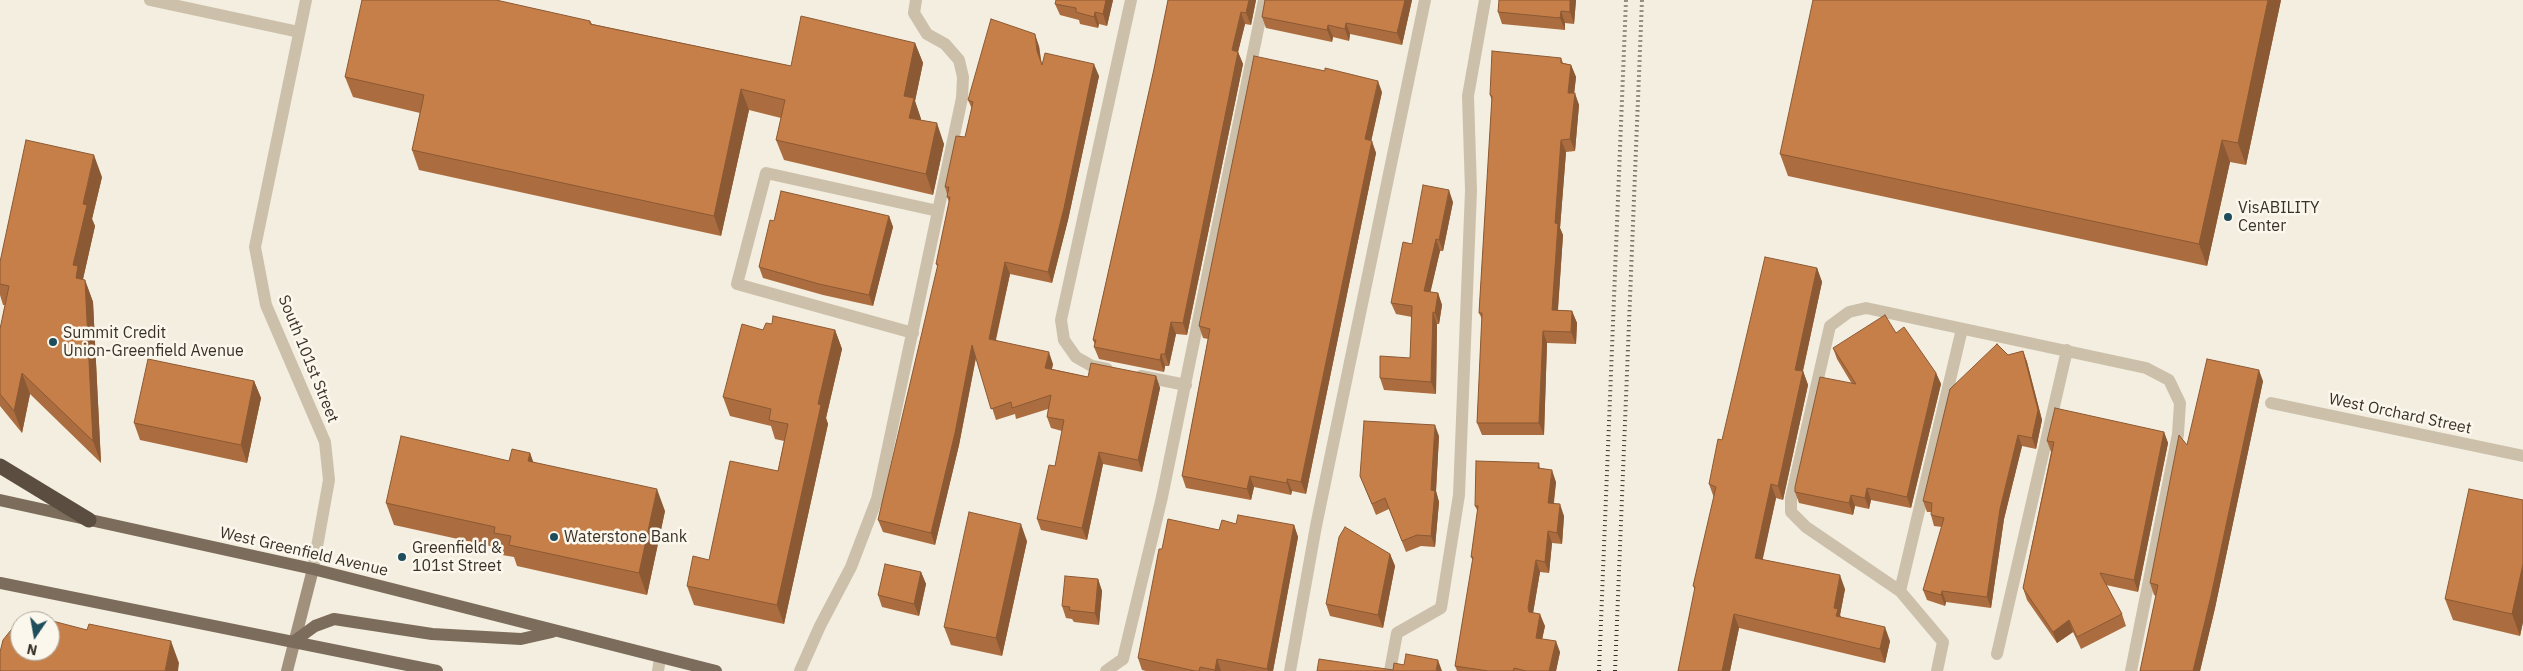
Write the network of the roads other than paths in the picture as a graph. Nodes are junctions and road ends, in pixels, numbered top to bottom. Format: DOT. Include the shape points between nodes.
graph roads {
  1 [pos="150,0"];
  2 [pos="306,0"];
  3 [pos="916,0"];
  4 [pos="1131,0"];
  5 [pos="1264,0"];
  6 [pos="1425,0"];
  7 [pos="1485,0"];
  8 [pos="299,32"];
  9 [pos="938,211"];
  10 [pos="1962,329"];
  11 [pos="913,334"];
  12 [pos="2066,350"];
  13 [pos="1186,385"];
  14 [pos="2271,403"];
  15 [pos="2523,456"];
  16 [pos="0,466"];
  17 [pos="0,500"];
  18 [pos="89,520"];
  19 [pos="313,569"];
  20 [pos="0,582"];
  21 [pos="1900,591"];
  22 [pos="555,632"];
  23 [pos="293,642"];
  24 [pos="1997,654"];
  25 [pos="660,658"];
  26 [pos="287,671"];
  27 [pos="437,671"];
  28 [pos="658,671"];
  29 [pos="716,671"];
  30 [pos="800,671"];
  31 [pos="1106,671"];
  32 [pos="1290,671"];
  33 [pos="1390,671"];
  34 [pos="1937,671"];
  35 [pos="2131,671"];
  1 -- 8 [label="street"];
  2 -- 8 [label="street, South 101st Street"];
  3 -- 9 [label="street" via="914,13 927,34 945,44 959,60 964,77"];
  4 -- 13 [label="street" via="1061,320 1064,340 1076,357 1092,366"];
  5 -- 13 [label="street"];
  6 -- 32 [label="street" via="1316,526"];
  7 -- 33 [label="street" via="1468,96 1471,190 1459,495 1441,608 1397,633"];
  8 -- 19 [label="street, South 101st Street" via="255,247 266,305 324,442 329,480"];
  9 -- 11 [label="street"];
  9 -- 11 [label="street" via="766,173 736,284"];
  10 -- 12 [label="street"];
  10 -- 21 [label="street"];
  10 -- 21 [label="street" via="1866,308 1849,312 1830,326 1791,498 1791,512 1806,527"];
  11 -- 30 [label="street" via="877,499 851,567"];
  12 -- 24 [label="street"];
  12 -- 35 [label="street" via="2146,368 2169,380 2180,403 2178,434"];
  13 -- 31 [label="street" via="1123,660"];
  14 -- 15 [label="street, West Orchard Street"];
  16 -- 18 [label="highway"];
  17 -- 18 [label="main road, West Greenfield Avenue"];
  18 -- 19 [label="main road, West Greenfield Avenue"];
  19 -- 22 [label="main road, West Greenfield Avenue"];
  19 -- 23 [label="street, South 101st Street"];
  20 -- 23 [label="main road"];
  21 -- 34 [label="street" via="1943,642"];
  22 -- 23 [label="main road" via="521,638 432,634 334,619 315,626"];
  22 -- 25 [label="main road, West Greenfield Avenue"];
  23 -- 26 [label="street, South 101st Street"];
  23 -- 27 [label="main road"];
  25 -- 28 [label="street"];
  25 -- 29 [label="main road, West Greenfield Avenue"];
}
